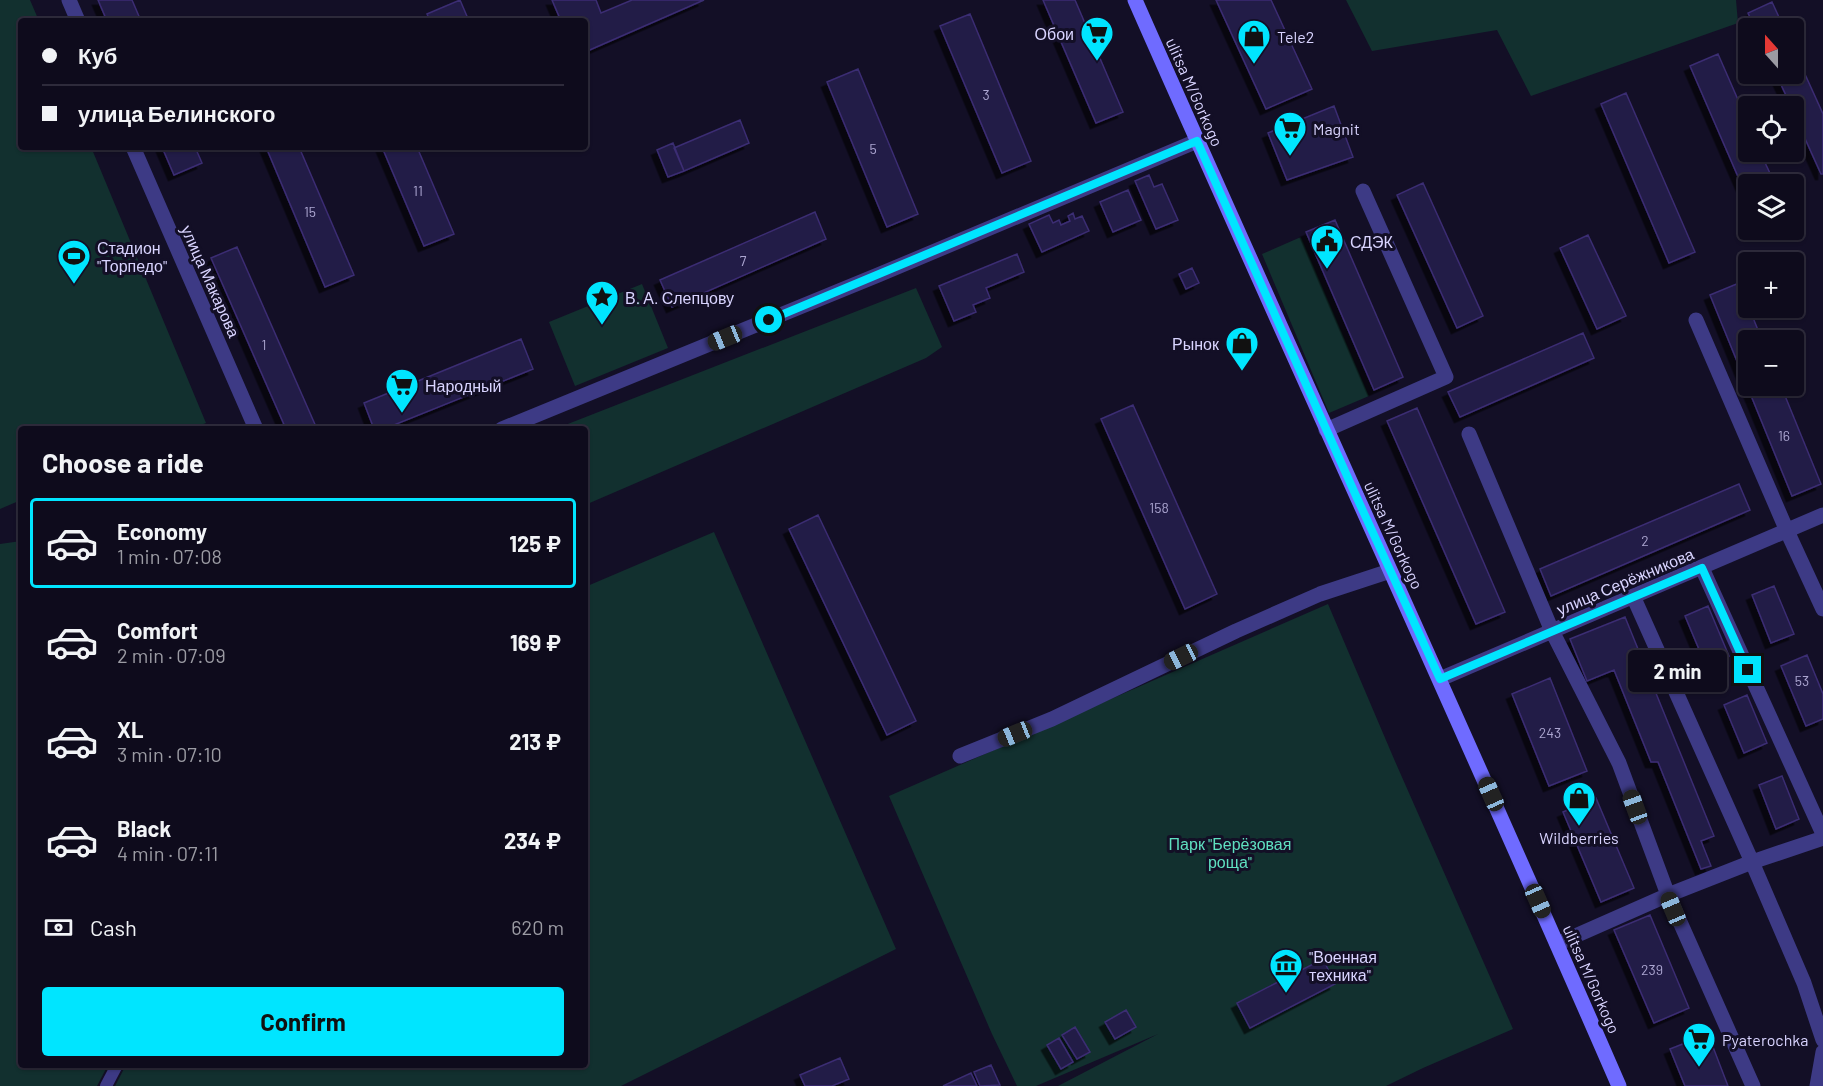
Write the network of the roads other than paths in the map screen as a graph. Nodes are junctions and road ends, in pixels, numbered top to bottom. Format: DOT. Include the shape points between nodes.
graph roads {
  1 [pos="69,0"];
  2 [pos="1135,0"];
  3 [pos="77,18"];
  4 [pos="1197,141"];
  5 [pos="134,150"];
  6 [pos="1363,191"];
  7 [pos="1696,320"];
  8 [pos="255,426"];
  9 [pos="509,426"];
  10 [pos="1326,430"];
  11 [pos="1469,434"];
  12 [pos="1823,515"];
  13 [pos="1787,531"];
  14 [pos="1702,568"];
  15 [pos="1390,571"];
  16 [pos="1633,596"];
  17 [pos="1823,609"];
  18 [pos="1552,632"];
  19 [pos="1440,679"];
  20 [pos="960,756"];
  21 [pos="1823,834"];
  22 [pos="1823,838"];
  23 [pos="1752,862"];
  24 [pos="1668,895"];
  25 [pos="1557,944"];
  26 [pos="1823,1040"];
  27 [pos="1823,1052"];
  28 [pos="115,1068"];
  29 [pos="106,1086"];
  30 [pos="1619,1086"];
  31 [pos="1753,1086"];
  32 [pos="1817,1086"];
  1 -- 3 [label="street"];
  2 -- 4 [label="main road, ulitsa M/Gorkogo"];
  4 -- 9 [label="street"];
  4 -- 10 [label="main road, ulitsa M/Gorkogo"];
  5 -- 8 [label="street, улица Макарова"];
  6 -- 10 [label="street" via="1446,377"];
  7 -- 13 [label="street"];
  10 -- 15 [label="main road, ulitsa M/Gorkogo"];
  11 -- 18 [label="street"];
  12 -- 13 [label="street, улица Серёжникова"];
  13 -- 14 [label="street, улица Серёжникова"];
  13 -- 17 [label="street"];
  14 -- 16 [label="street, улица Серёжникова"];
  14 -- 21 [label="street"];
  15 -- 19 [label="main road, ulitsa M/Gorkogo"];
  15 -- 20 [label="street" via="1310,598 1052,719"];
  16 -- 18 [label="street, улица Серёжникова"];
  16 -- 23 [label="street"];
  18 -- 19 [label="street, улица Серёжникова"];
  18 -- 24 [label="street" via="1619,763"];
  19 -- 25 [label="main road, ulitsa M/Gorkogo"];
  22 -- 23 [label="street"];
  23 -- 24 [label="street"];
  23 -- 26 [label="street" via="1804,983"];
  24 -- 25 [label="street"];
  24 -- 31 [label="street"];
  25 -- 30 [label="main road, ulitsa M/Gorkogo"];
  27 -- 32 [label="street"];
  28 -- 29 [label="street"];
}
